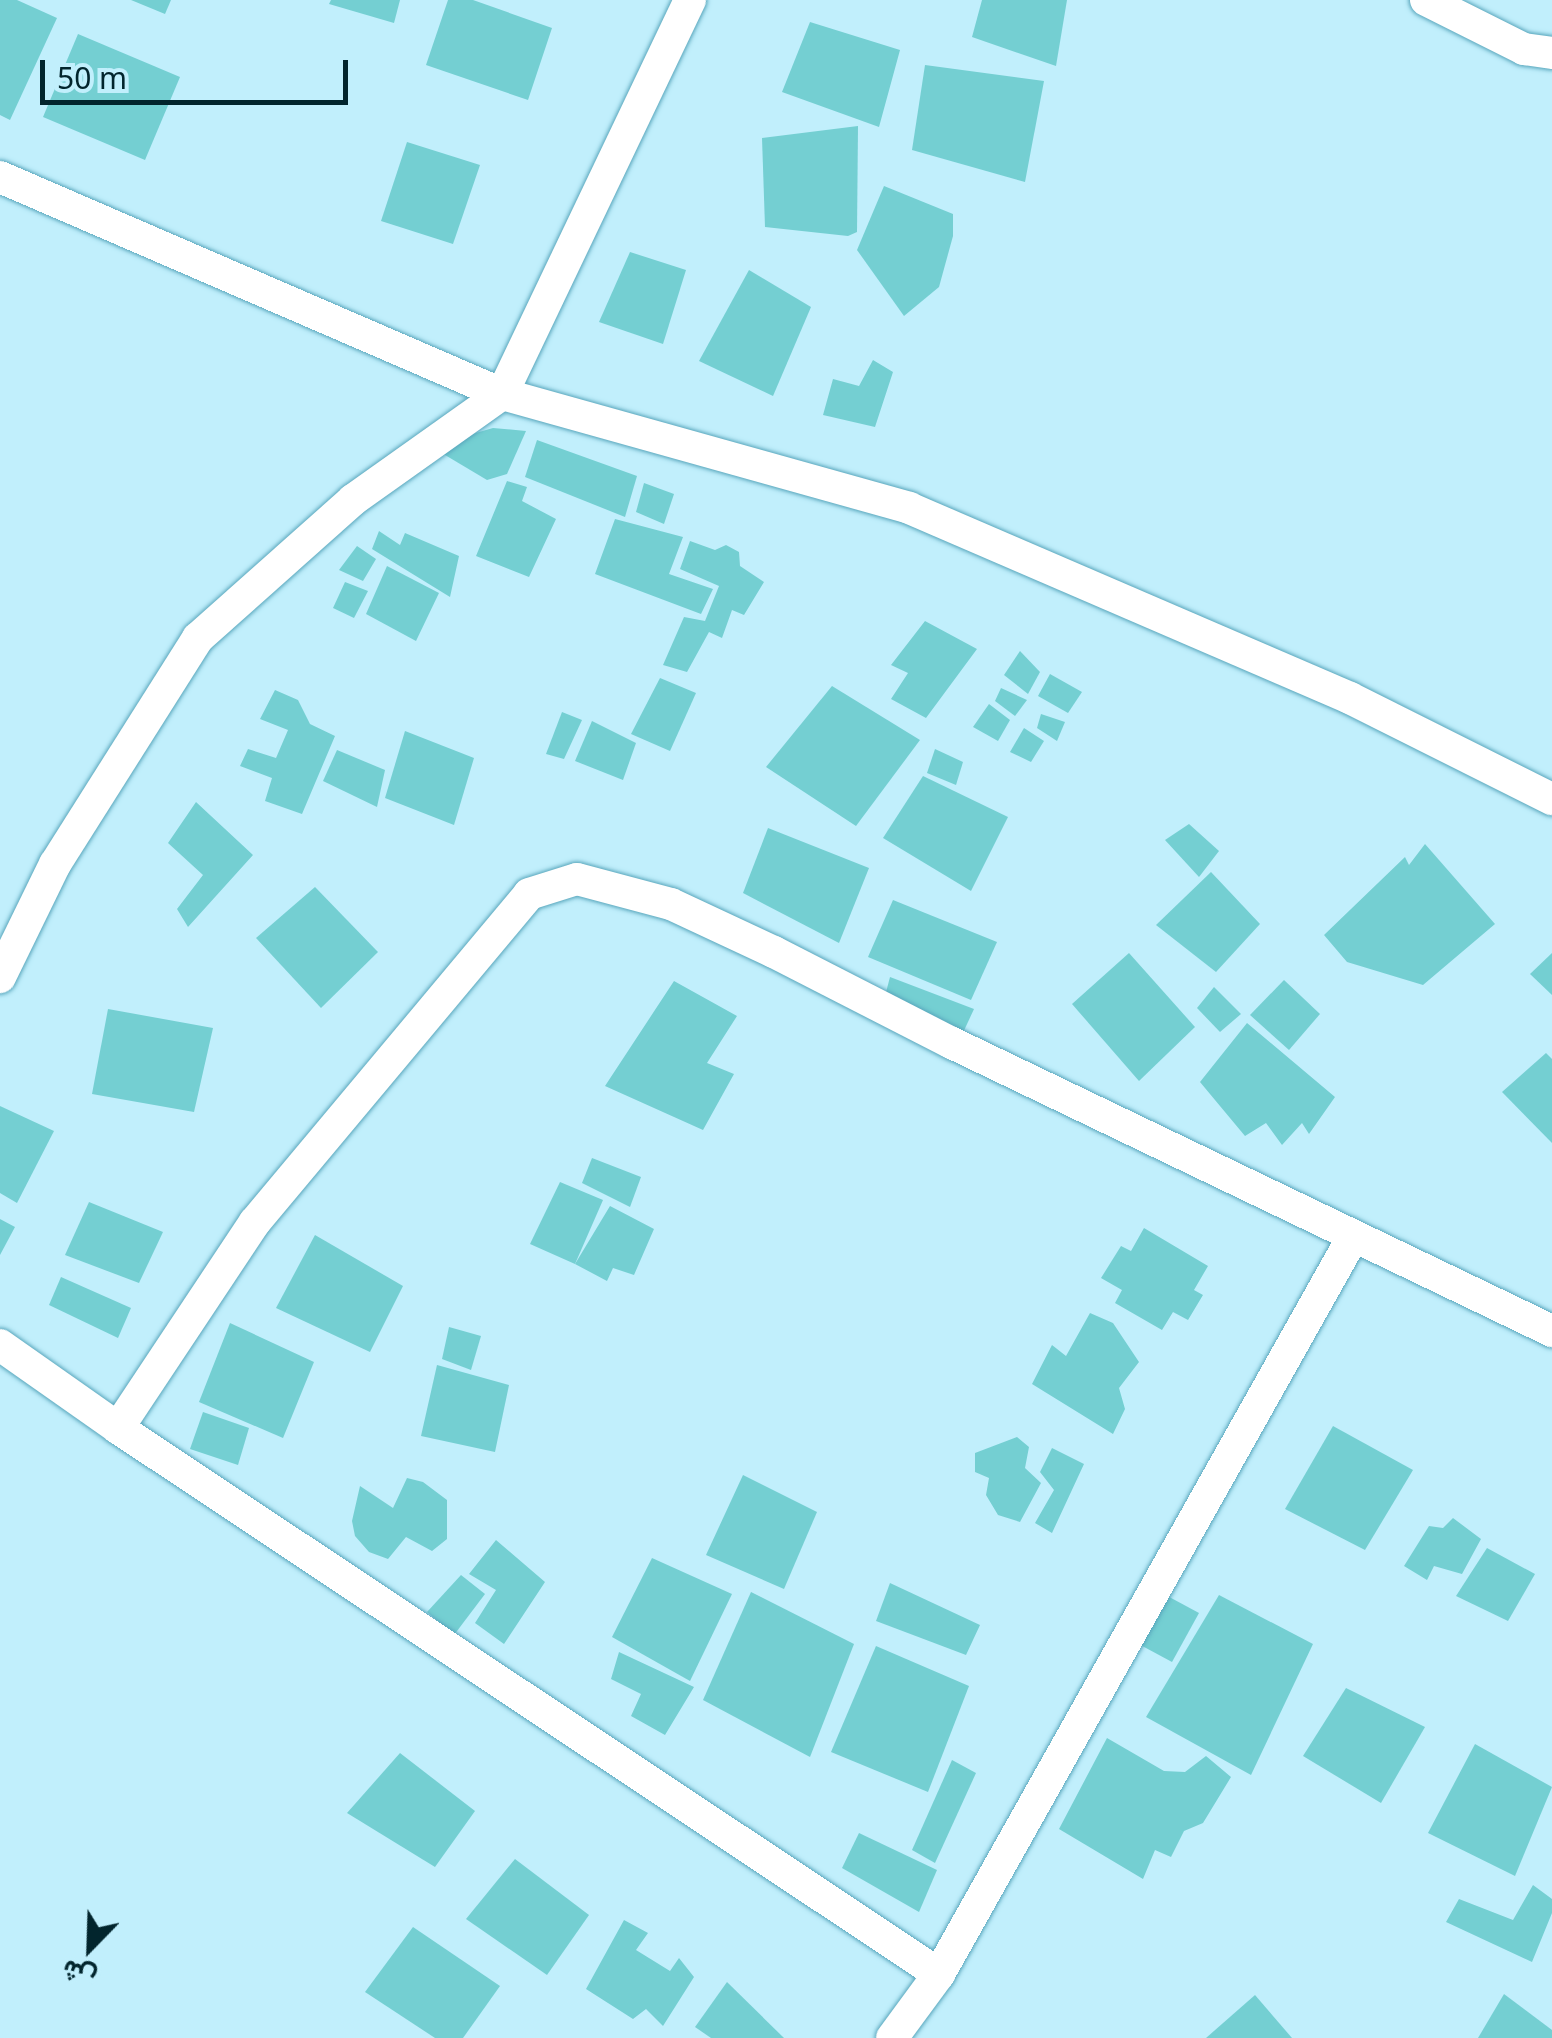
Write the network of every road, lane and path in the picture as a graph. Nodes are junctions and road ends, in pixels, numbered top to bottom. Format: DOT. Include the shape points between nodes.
graph roads {
  1 [pos="690,0"];
  2 [pos="1440,2"];
  3 [pos="1552,53"];
  4 [pos="0,177"];
  5 [pos="502,394"];
  6 [pos="1552,799"];
  7 [pos="0,977"];
  8 [pos="1352,1237"];
  9 [pos="1552,1330"];
  10 [pos="0,1345"];
  11 [pos="118,1428"];
  12 [pos="939,1974"];
  13 [pos="892,2038"];
  1 -- 5 [label="street"];
  2 -- 3 [label="street" via="1524,49"];
  4 -- 5 [label="street"];
  5 -- 6 [label="street" via="909,508 1350,698"];
  5 -- 7 [label="street" via="353,500 198,638 55,864"];
  8 -- 9 [label="street"];
  8 -- 11 [label="street" via="671,904 577,879 528,894 255,1222"];
  8 -- 12 [label="street"];
  10 -- 11 [label="street"];
  11 -- 12 [label="street"];
  12 -- 13 [label="street"];
}
